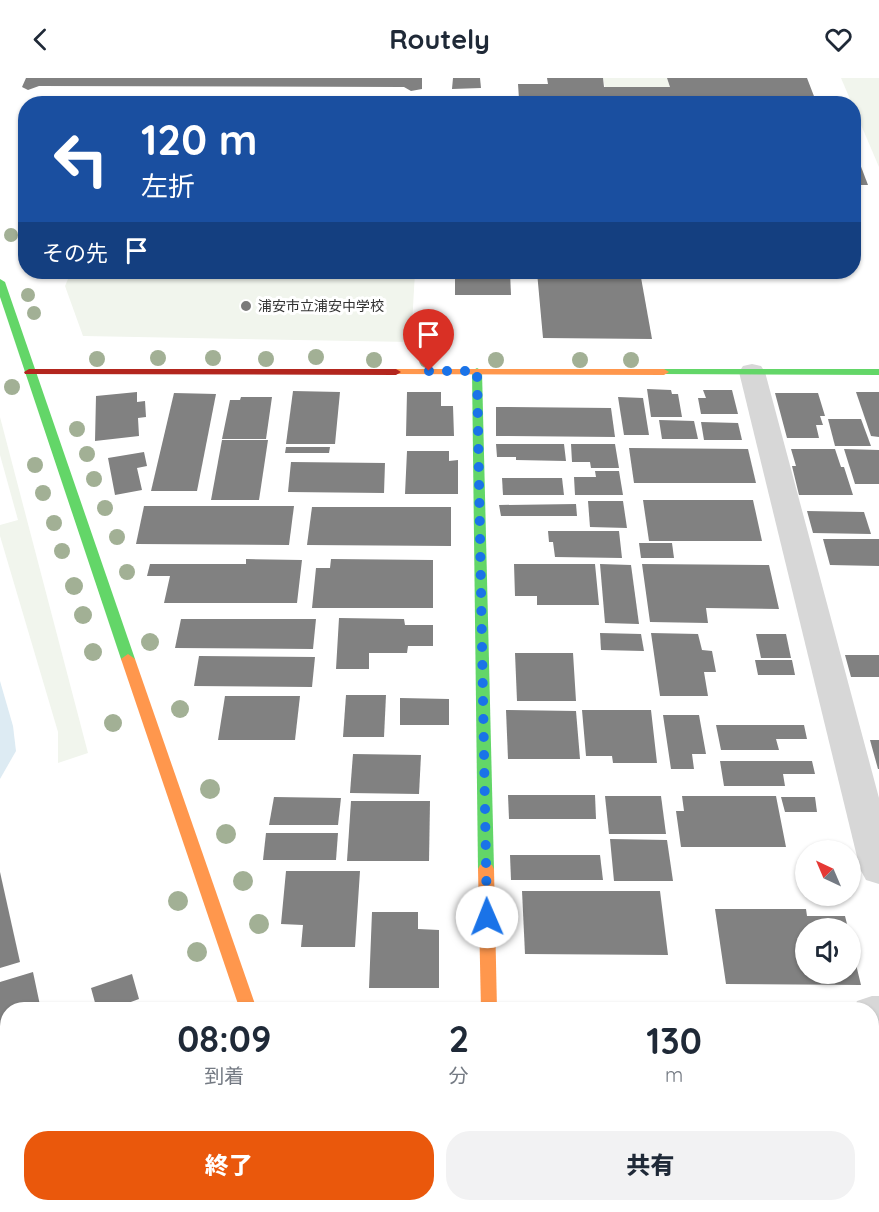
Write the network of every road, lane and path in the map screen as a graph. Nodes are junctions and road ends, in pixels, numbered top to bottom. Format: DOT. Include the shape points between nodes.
graph roads {
  1 [pos="0,282"];
  2 [pos="477,371"];
  3 [pos="29,372"];
  4 [pos="752,372"];
  5 [pos="879,372"];
  6 [pos="879,869"];
  7 [pos="246,1002"];
  8 [pos="489,1002"];
  1 -- 3 [label="street"];
  2 -- 3 [label="street"];
  2 -- 4 [label="street"];
  2 -- 8 [label="street"];
  3 -- 7 [label="street"];
  4 -- 5 [label="street"];
  4 -- 6 [label="street"];
}
